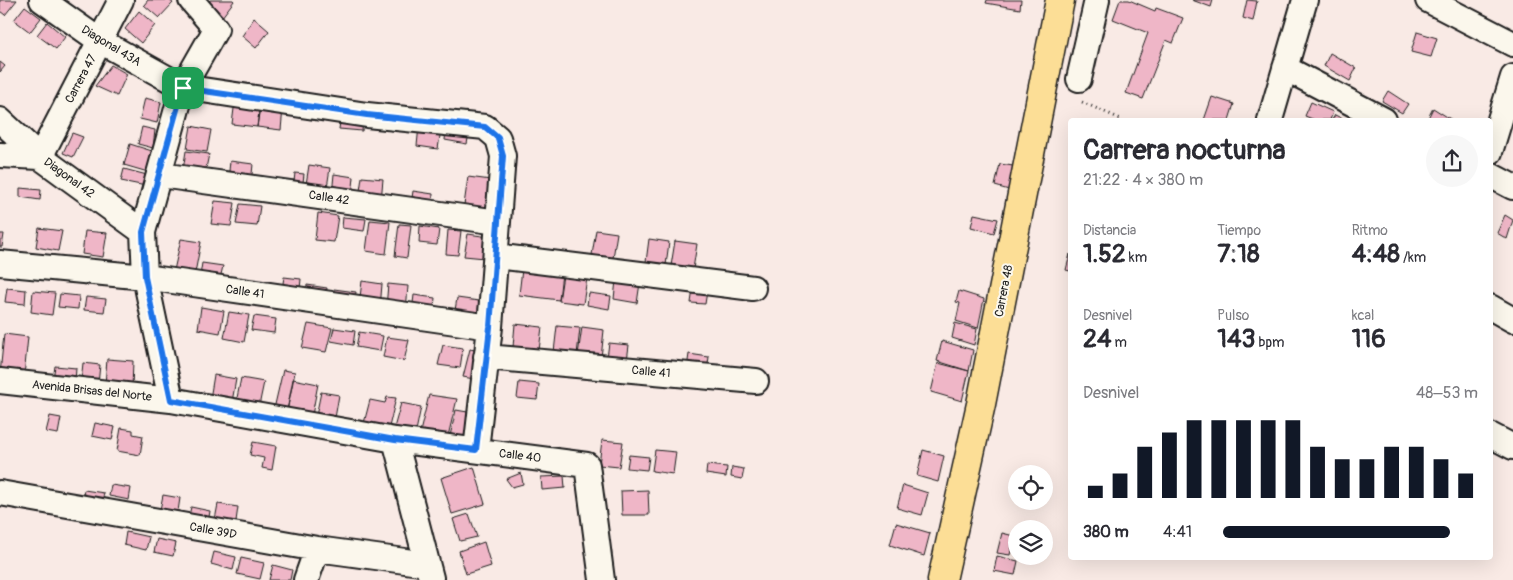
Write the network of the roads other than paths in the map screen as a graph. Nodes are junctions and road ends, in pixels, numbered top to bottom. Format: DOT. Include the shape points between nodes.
graph roads {
  1 [pos="42,0"];
  2 [pos="121,0"];
  3 [pos="191,0"];
  4 [pos="1060,0"];
  5 [pos="1097,0"];
  6 [pos="1305,0"];
  7 [pos="1428,0"];
  8 [pos="100,41"];
  9 [pos="1513,44"];
  10 [pos="1285,68"];
  11 [pos="1513,77"];
  12 [pos="1079,79"];
  13 [pos="183,88"];
  14 [pos="1271,118"];
  15 [pos="1380,118"];
  16 [pos="0,120"];
  17 [pos="1493,142"];
  18 [pos="0,155"];
  19 [pos="40,157"];
  20 [pos="160,174"];
  21 [pos="1493,177"];
  22 [pos="1513,187"];
  23 [pos="498,222"];
  24 [pos="143,232"];
  25 [pos="496,256"];
  26 [pos="0,263"];
  27 [pos="145,277"];
  28 [pos="753,288"];
  29 [pos="1493,309"];
  30 [pos="1513,320"];
  31 [pos="490,327"];
  32 [pos="486,357"];
  33 [pos="0,381"];
  34 [pos="756,381"];
  35 [pos="171,400"];
  36 [pos="1493,437"];
  37 [pos="395,440"];
  38 [pos="1513,447"];
  39 [pos="476,450"];
  40 [pos="0,493"];
  41 [pos="317,549"];
  42 [pos="429,572"];
  43 [pos="306,580"];
  44 [pos="602,580"];
  45 [pos="942,580"];
  1 -- 8 [label="street, Diagonal 43A"];
  2 -- 8 [label="street, Carrera 47"];
  3 -- 13 [label="street" via="216,29"];
  4 -- 45 [label="main road, Carrera 48" via="981,404"];
  5 -- 12 [label="street"];
  6 -- 10 [label="street"];
  7 -- 9 [label="street"];
  8 -- 13 [label="street, Diagonal 43A"];
  8 -- 19 [label="street, Carrera 47"];
  10 -- 14 [label="street"];
  10 -- 15 [label="street"];
  11 -- 17 [label="street"];
  13 -- 20 [label="street"];
  13 -- 23 [label="street" via="367,115 485,127 498,138 503,156"];
  16 -- 19 [label="street, Diagonal 42"];
  18 -- 19 [label="street"];
  19 -- 24 [label="street, Diagonal 42"];
  20 -- 23 [label="street, Calle 42"];
  20 -- 24 [label="street"];
  21 -- 22 [label="street"];
  23 -- 25 [label="street"];
  24 -- 27 [label="street"];
  25 -- 28 [label="street"];
  25 -- 31 [label="street"];
  26 -- 27 [label="street, Calle 41"];
  27 -- 31 [label="street, Calle 41"];
  27 -- 35 [label="street"];
  29 -- 30 [label="street"];
  31 -- 32 [label="street"];
  32 -- 34 [label="street, Calle 41"];
  32 -- 39 [label="street"];
  33 -- 35 [label="street, Avenida Brisas del Norte"];
  35 -- 37 [label="street, Avenida Brisas del Norte"];
  36 -- 38 [label="street"];
  37 -- 39 [label="street, Calle 40"];
  37 -- 42 [label="street"];
  39 -- 44 [label="street, Calle 40" via="586,464"];
  40 -- 41 [label="street, Calle 39D"];
  41 -- 42 [label="street, Calle 39D"];
  41 -- 43 [label="street"];
}
